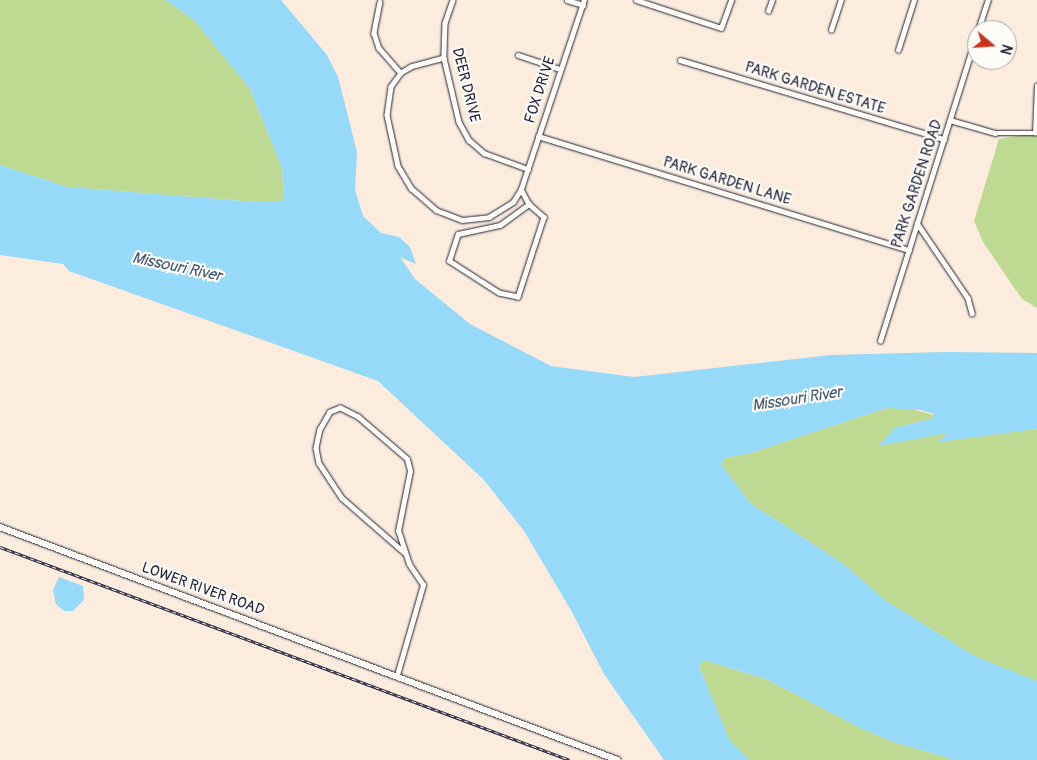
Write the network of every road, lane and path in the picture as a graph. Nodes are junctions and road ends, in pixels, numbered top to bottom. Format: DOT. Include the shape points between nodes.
graph roads {
  1 [pos="453,0"];
  2 [pos="567,0"];
  3 [pos="636,0"];
  4 [pos="730,0"];
  5 [pos="772,0"];
  6 [pos="841,0"];
  7 [pos="914,0"];
  8 [pos="988,0"];
  9 [pos="380,2"];
  10 [pos="584,3"];
  11 [pos="768,11"];
  12 [pos="981,20"];
  13 [pos="831,30"];
  14 [pos="898,50"];
  15 [pos="518,55"];
  16 [pos="444,58"];
  17 [pos="680,60"];
  18 [pos="967,66"];
  19 [pos="560,69"];
  20 [pos="401,73"];
  21 [pos="1037,86"];
  22 [pos="950,120"];
  23 [pos="1036,133"];
  24 [pos="538,136"];
  25 [pos="944,139"];
  26 [pos="528,169"];
  27 [pos="521,189"];
  28 [pos="529,204"];
  29 [pos="917,223"];
  30 [pos="909,250"];
  31 [pos="972,313"];
  32 [pos="880,340"];
  33 [pos="0,527"];
  34 [pos="404,552"];
  35 [pos="397,675"];
  36 [pos="618,760"];
  1 -- 16 [label="street, DEER DRIVE" via="445,23"];
  2 -- 10 [label="street"];
  3 -- 4 [label="street" via="721,28"];
  5 -- 11 [label="street"];
  6 -- 13 [label="street"];
  7 -- 14 [label="street"];
  8 -- 12 [label="street"];
  9 -- 20 [label="street" via="374,33 379,48"];
  10 -- 19 [label="street, FOX DRIVE"];
  15 -- 19 [label="street"];
  16 -- 20 [label="street"];
  16 -- 26 [label="street, DEER DRIVE" via="459,122 469,140 484,153"];
  17 -- 25 [label="street, PARK GARDEN ESTATE"];
  18 -- 22 [label="street, PARK GARDEN ROAD"];
  19 -- 24 [label="street, FOX DRIVE"];
  20 -- 27 [label="street, FOX DRIVE" via="391,87 387,115 398,166 422,200 449,217 474,220 504,209"];
  21 -- 23 [label="street"];
  22 -- 23 [label="street" via="995,133"];
  22 -- 25 [label="street, PARK GARDEN ROAD"];
  24 -- 26 [label="street, FOX DRIVE"];
  24 -- 30 [label="street, PARK GARDEN LANE"];
  25 -- 29 [label="street, PARK GARDEN ROAD"];
  26 -- 27 [label="street, FOX DRIVE"];
  27 -- 28 [label="street"];
  28 -- 28 [label="street" via="542,212 544,222 518,297 499,292 449,261 458,234 500,224"];
  29 -- 30 [label="street, PARK GARDEN ROAD"];
  29 -- 31 [label="street" via="968,298"];
  30 -- 32 [label="street, PARK GARDEN ROAD"];
  33 -- 35 [label="street, LOWER RIVER ROAD"];
  34 -- 34 [label="street" via="398,531 410,471 407,460 358,416 340,408 330,412 320,429 316,448 319,463 342,498"];
  34 -- 35 [label="street" via="423,585"];
  35 -- 36 [label="street, LOWER RIVER ROAD"];
}
